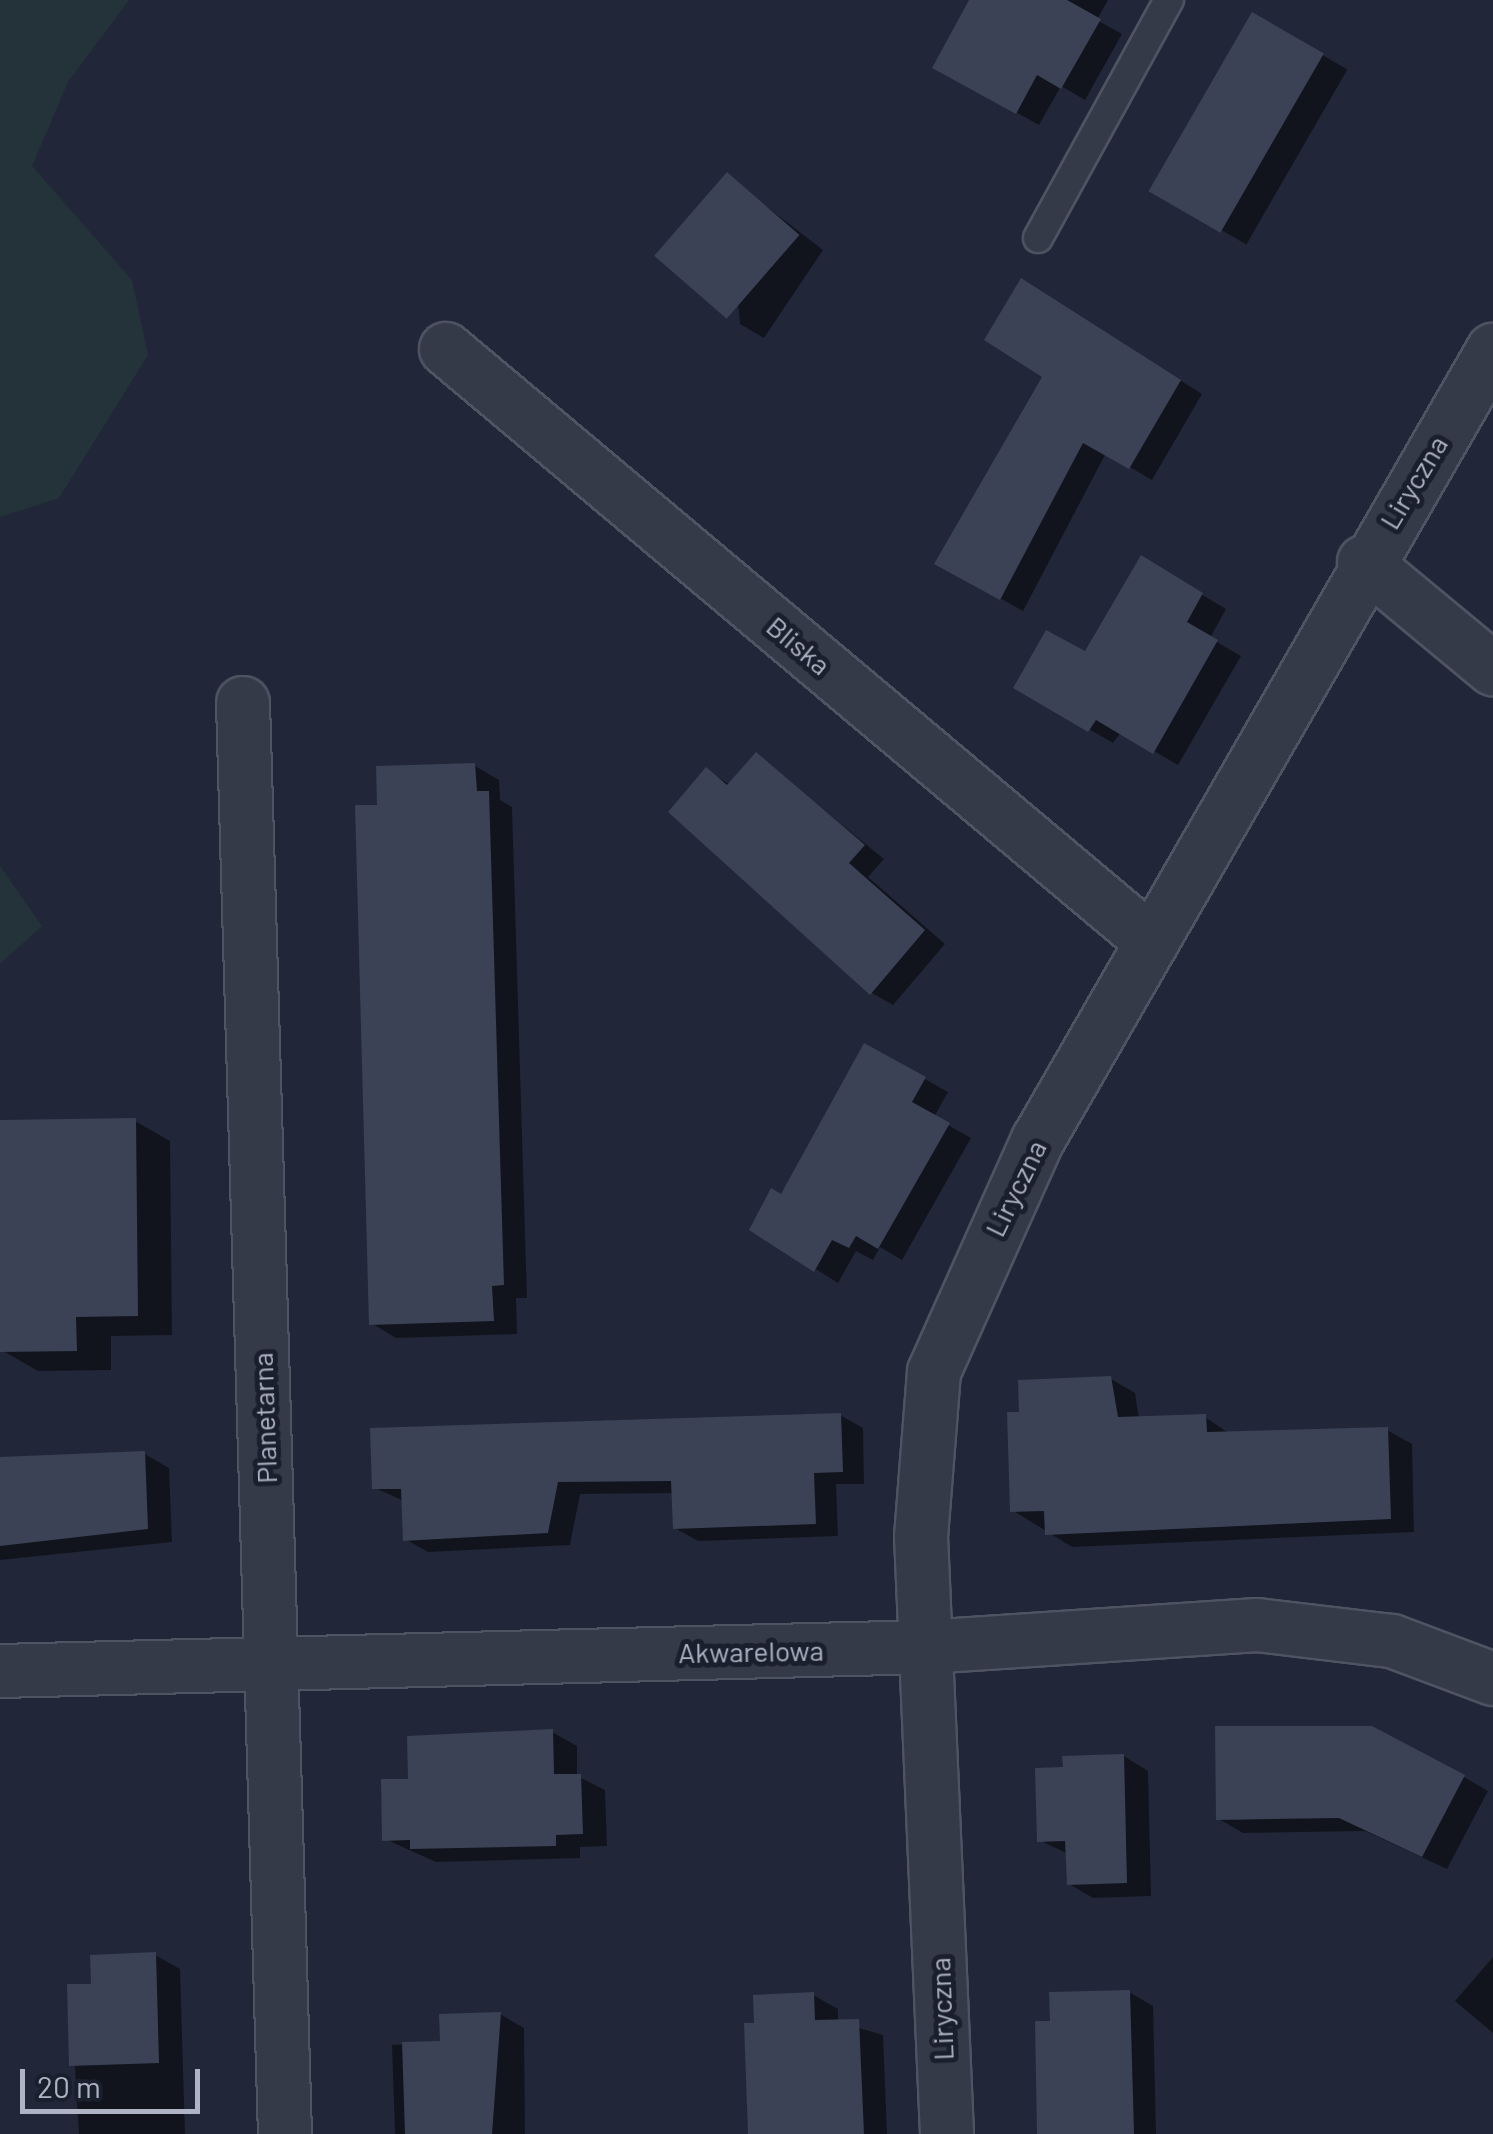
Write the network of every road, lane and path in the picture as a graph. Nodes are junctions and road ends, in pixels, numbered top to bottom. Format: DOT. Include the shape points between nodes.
graph roads {
  1 [pos="1169,0"];
  2 [pos="1038,238"];
  3 [pos="446,349"];
  4 [pos="1493,350"];
  5 [pos="1364,562"];
  6 [pos="1493,670"];
  7 [pos="243,703"];
  8 [pos="1152,942"];
  9 [pos="926,1647"];
  10 [pos="272,1662"];
  11 [pos="0,1671"];
  12 [pos="1493,1679"];
  13 [pos="285,2134"];
  14 [pos="947,2134"];
  1 -- 2 [label="lane"];
  3 -- 8 [label="street, Bliska"];
  4 -- 5 [label="street, Liryczna"];
  5 -- 6 [label="street"];
  5 -- 8 [label="street, Liryczna"];
  7 -- 10 [label="street, Planetarna"];
  8 -- 9 [label="street, Liryczna" via="1038,1140 934,1372 920,1468"];
  9 -- 10 [label="street, Akwarelowa"];
  9 -- 12 [label="street, Akwarelowa" via="1256,1625 1392,1640"];
  9 -- 14 [label="street, Liryczna"];
  10 -- 11 [label="street, Akwarelowa"];
  10 -- 13 [label="street, Planetarna"];
}
